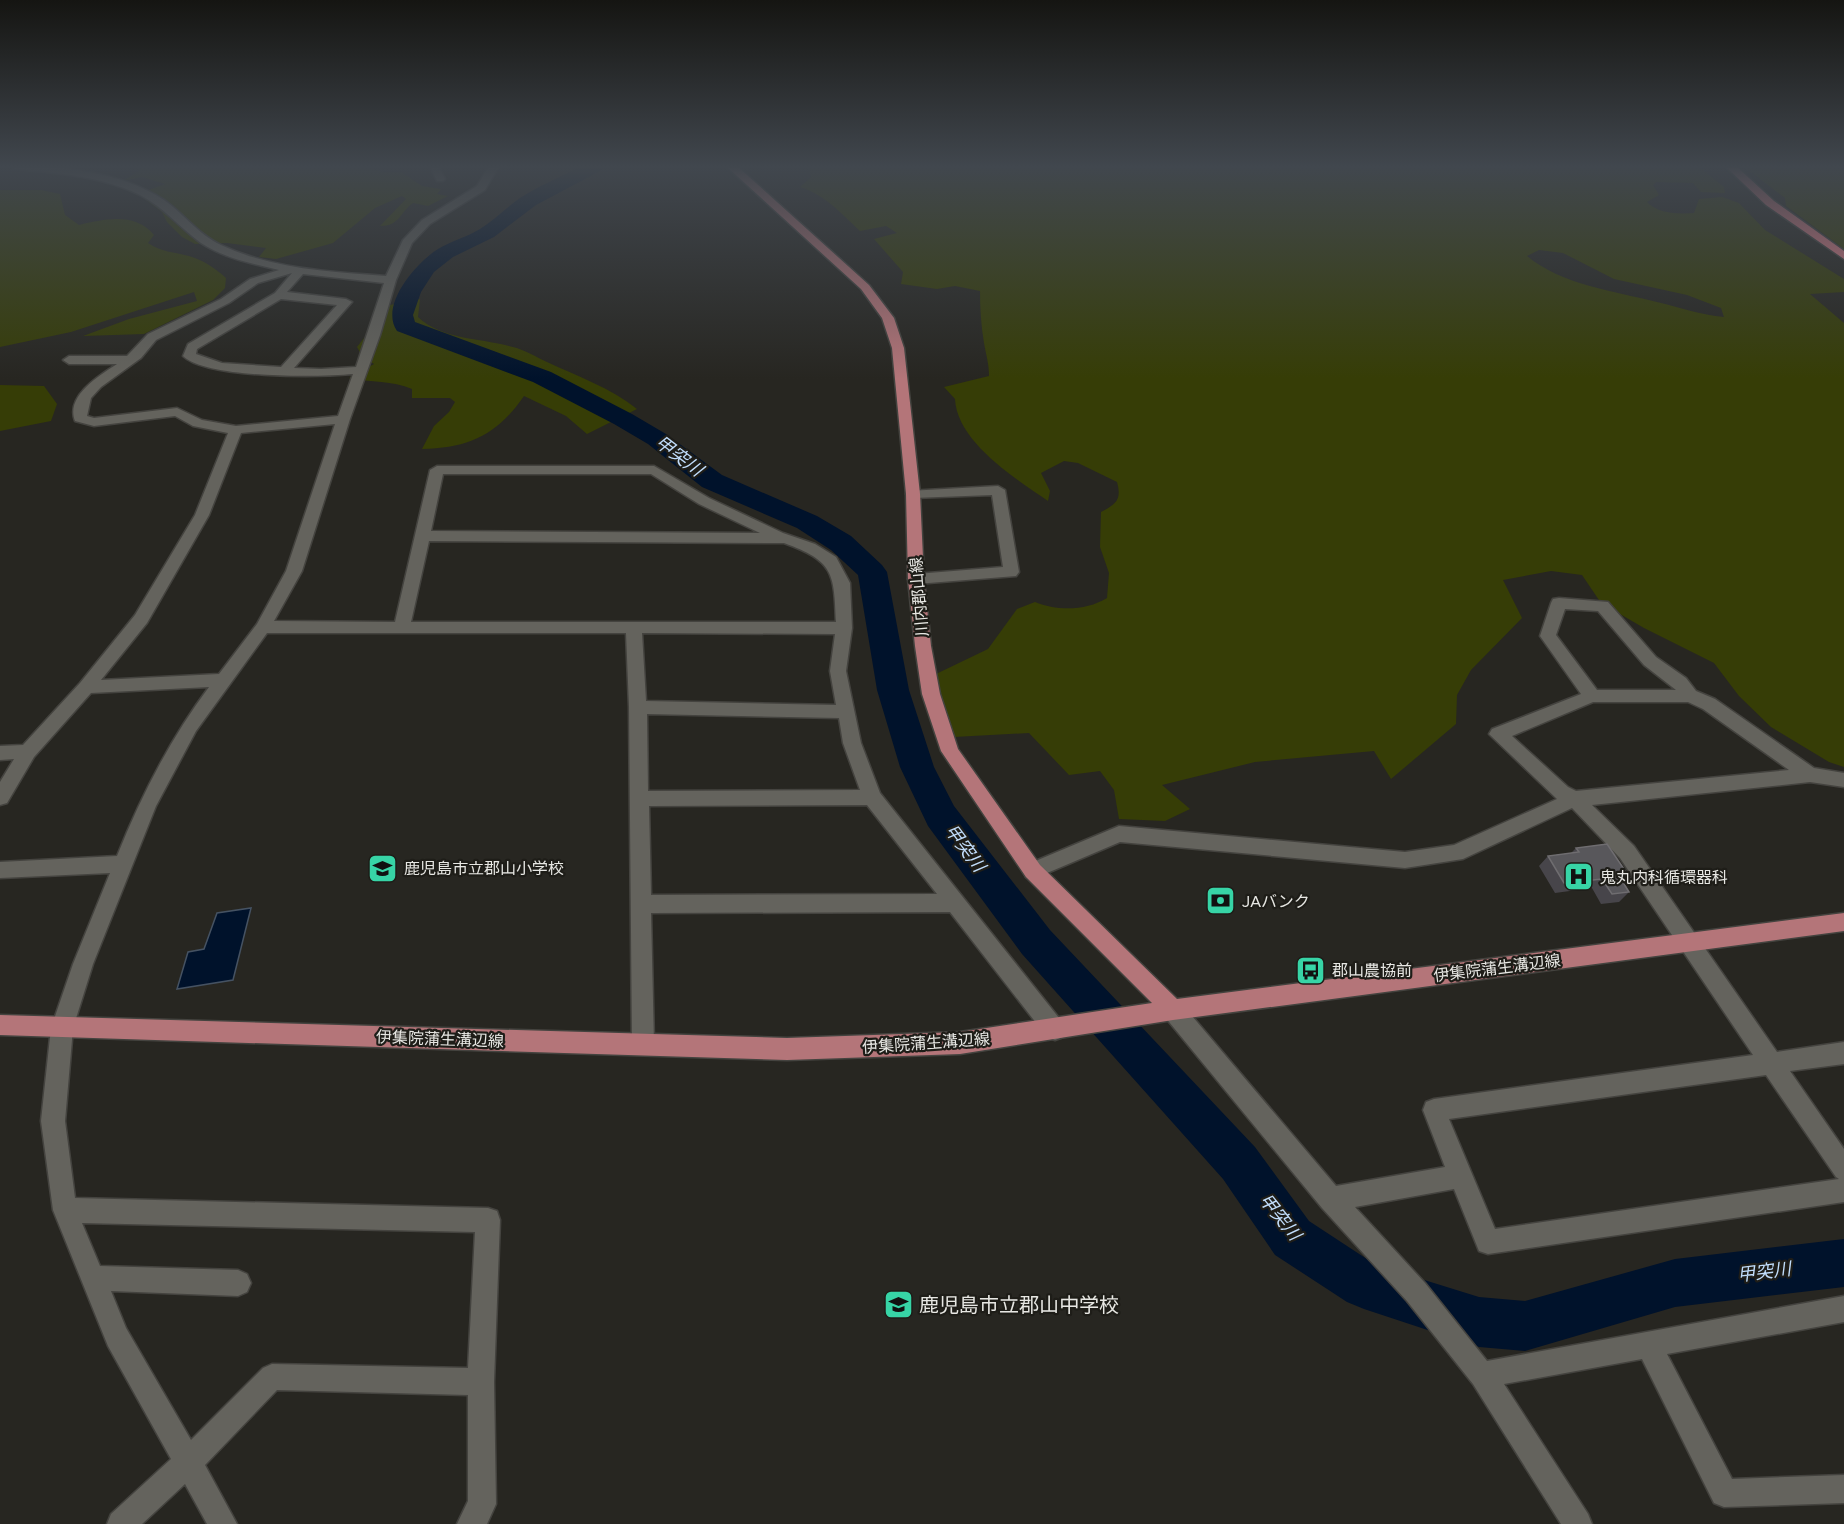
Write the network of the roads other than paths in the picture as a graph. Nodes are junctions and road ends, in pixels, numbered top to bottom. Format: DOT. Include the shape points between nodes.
graph roads {
  1 [pos="199,237"];
  2 [pos="411,237"];
  3 [pos="809,237"];
  4 [pos="1818,237"];
  5 [pos="1844,256"];
  6 [pos="295,270"];
  7 [pos="390,280"];
  8 [pos="279,295"];
  9 [pos="69,360"];
  10 [pos="130,360"];
  11 [pos="360,369"];
  12 [pos="285,370"];
  13 [pos="343,419"];
  14 [pos="236,430"];
  15 [pos="913,494"];
  16 [pos="423,536"];
  17 [pos="786,538"];
  18 [pos="916,579"];
  19 [pos="263,627"];
  20 [pos="844,628"];
  21 [pos="401,629"];
  22 [pos="634,629"];
  23 [pos="223,680"];
  24 [pos="86,687"];
  25 [pos="1592,696"];
  26 [pos="1690,696"];
  27 [pos="638,707"];
  28 [pos="845,712"];
  29 [pos="28,752"];
  30 [pos="0,753"];
  31 [pos="1810,775"];
  32 [pos="1844,780"];
  33 [pos="872,797"];
  34 [pos="0,798"];
  35 [pos="640,799"];
  36 [pos="1574,799"];
  37 [pos="122,864"];
  38 [pos="0,870"];
  39 [pos="1034,871"];
  40 [pos="954,903"];
  41 [pos="640,904"];
  42 [pos="1844,922"];
  43 [pos="1689,942"];
  44 [pos="1173,1010"];
  45 [pos="0,1025"];
  46 [pos="62,1028"];
  47 [pos="1060,1030"];
  48 [pos="643,1044"];
  49 [pos="1844,1053"];
  50 [pos="1773,1064"];
  51 [pos="1844,1169"];
  52 [pos="1460,1176"];
  53 [pos="1844,1190"];
  54 [pos="1331,1198"];
  55 [pos="64,1210"];
  56 [pos="93,1278"];
  57 [pos="238,1282"];
  58 [pos="1844,1309"];
  59 [pos="1649,1346"];
  60 [pos="1482,1375"];
  61 [pos="481,1382"];
  62 [pos="189,1461"];
  63 [pos="1844,1489"];
  64 [pos="121,1524"];
  65 [pos="223,1524"];
  66 [pos="471,1524"];
  67 [pos="1578,1524"];
  1 -- 6 [label="street" via="257,262"];
  2 -- 7 [label="street"];
  3 -- 15 [label="main road, 川内郡山線" via="865,287 888,318 898,348"];
  4 -- 5 [label="highway"];
  6 -- 7 [label="street"];
  6 -- 8 [label="street"];
  6 -- 10 [label="street" via="254,281 216,306 152,337"];
  7 -- 11 [label="street"];
  8 -- 12 [label="street" via="346,302"];
  8 -- 12 [label="street" via="192,347 189,356 220,367"];
  9 -- 10 [label="street"];
  10 -- 14 [label="street" via="96,384 85,397 80,418 94,422 177,412 198,423"];
  11 -- 12 [label="street" via="321,373"];
  11 -- 13 [label="street"];
  13 -- 14 [label="street"];
  13 -- 19 [label="street" via="294,571"];
  14 -- 24 [label="street" via="202,515 141,619"];
  15 -- 18 [label="main road, 川内郡山線"];
  15 -- 18 [label="street" via="998,490 1011,573"];
  16 -- 17 [label="street"];
  16 -- 17 [label="street" via="437,470 654,470 704,501"];
  16 -- 21 [label="street"];
  17 -- 20 [label="street" via="831,561 842,583"];
  18 -- 39 [label="main road, 川内郡山線" via="931,694 950,751"];
  19 -- 21 [label="street"];
  19 -- 23 [label="street"];
  20 -- 22 [label="street"];
  20 -- 28 [label="street" via="838,671"];
  21 -- 22 [label="street"];
  22 -- 27 [label="street"];
  23 -- 24 [label="street"];
  23 -- 37 [label="street" via="171,759"];
  24 -- 29 [label="street"];
  25 -- 26 [label="street"];
  25 -- 26 [label="street" via="1548,636 1559,603 1602,606 1650,661 1680,682"];
  25 -- 36 [label="street" via="1498,734 1561,792"];
  26 -- 31 [label="street" via="1709,704"];
  27 -- 28 [label="street"];
  27 -- 35 [label="street"];
  28 -- 33 [label="street"];
  29 -- 30 [label="street"];
  29 -- 34 [label="street"];
  31 -- 32 [label="street"];
  31 -- 36 [label="street"];
  33 -- 35 [label="street"];
  33 -- 40 [label="street"];
  35 -- 41 [label="street"];
  36 -- 39 [label="street" via="1456,853 1405,860 1119,834"];
  36 -- 43 [label="street" via="1628,852"];
  37 -- 38 [label="street"];
  37 -- 46 [label="street" via="82,964"];
  39 -- 44 [label="main road, 川内郡山線"];
  40 -- 41 [label="street"];
  40 -- 47 [label="street"];
  41 -- 48 [label="street"];
  42 -- 43 [label="main road, 伊集院蒲生溝辺線"];
  43 -- 44 [label="main road, 伊集院蒲生溝辺線"];
  43 -- 50 [label="street"];
  44 -- 47 [label="main road, 伊集院蒲生溝辺線"];
  44 -- 54 [label="street"];
  45 -- 46 [label="main road, 伊集院蒲生溝辺線"];
  46 -- 48 [label="main road, 伊集院蒲生溝辺線"];
  46 -- 55 [label="street" via="53,1121"];
  47 -- 48 [label="main road, 伊集院蒲生溝辺線" via="890,1047 787,1049"];
  49 -- 50 [label="street"];
  50 -- 51 [label="street"];
  50 -- 52 [label="street" via="1434,1110"];
  52 -- 53 [label="street" via="1488,1242"];
  52 -- 54 [label="street"];
  54 -- 60 [label="street" via="1416,1292"];
  55 -- 56 [label="street"];
  55 -- 61 [label="street" via="488,1220"];
  56 -- 57 [label="street"];
  56 -- 62 [label="street" via="117,1337"];
  58 -- 59 [label="street"];
  59 -- 60 [label="street"];
  59 -- 63 [label="street" via="1724,1493"];
  60 -- 67 [label="street"];
  61 -- 62 [label="street" via="272,1377"];
  61 -- 66 [label="street" via="482,1503"];
  62 -- 64 [label="street"];
  62 -- 65 [label="street"];
}
